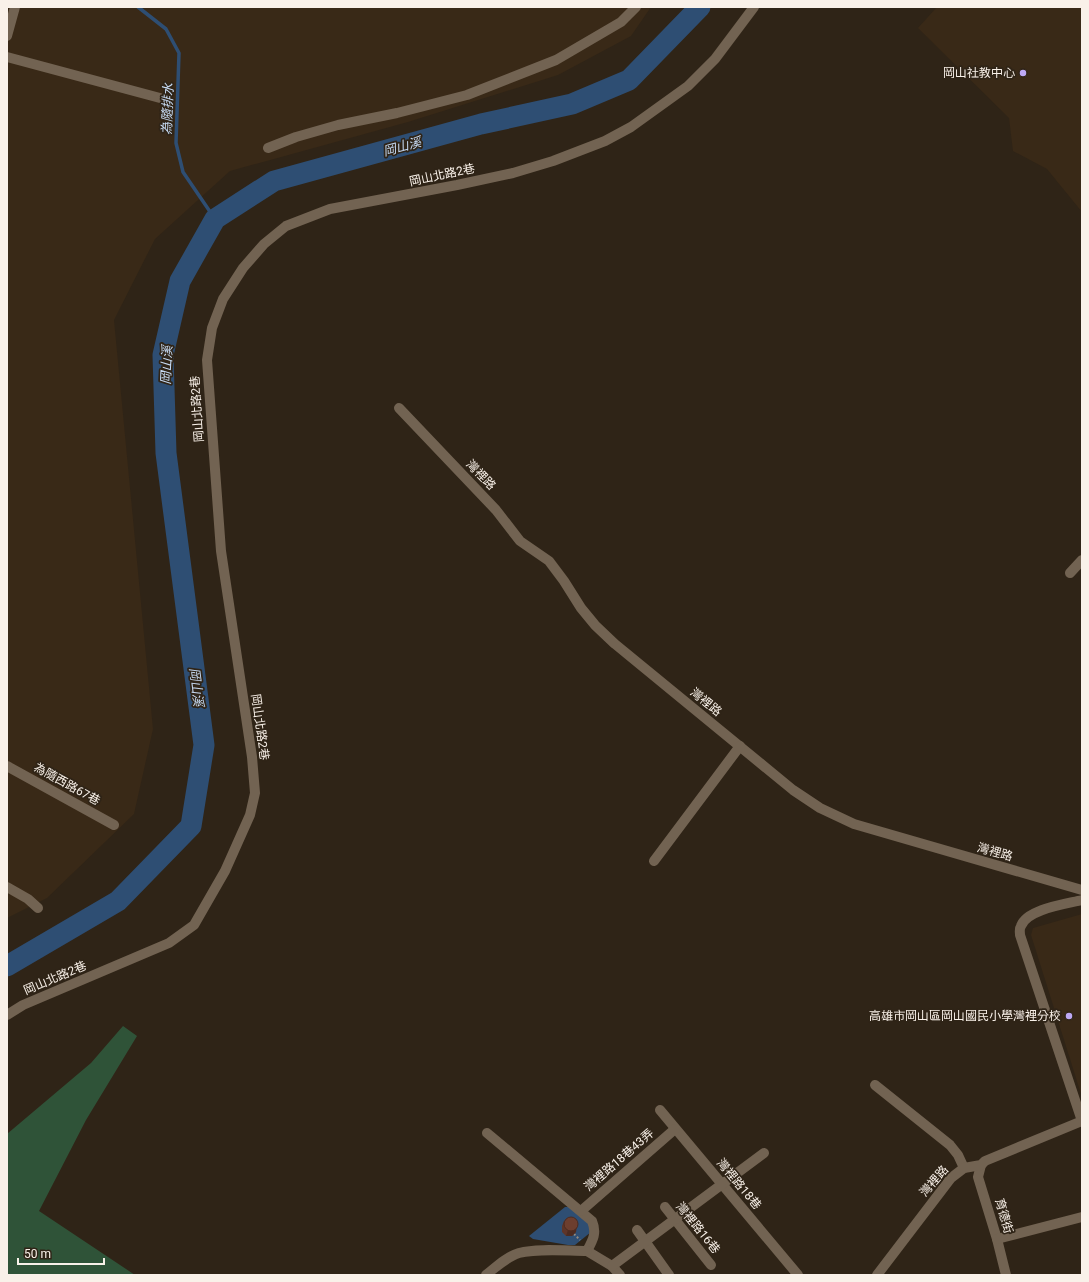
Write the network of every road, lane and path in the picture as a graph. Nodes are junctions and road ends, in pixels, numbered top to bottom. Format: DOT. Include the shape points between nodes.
graph roads {
  1 [pos="15,7"];
  2 [pos="636,7"];
  3 [pos="754,7"];
  4 [pos="7,36"];
  5 [pos="7,57"];
  6 [pos="160,98"];
  7 [pos="268,148"];
  8 [pos="399,408"];
  9 [pos="1082,560"];
  10 [pos="1070,574"];
  11 [pos="740,746"];
  12 [pos="7,766"];
  13 [pos="114,825"];
  14 [pos="654,861"];
  15 [pos="7,887"];
  16 [pos="1082,890"];
  17 [pos="1082,900"];
  18 [pos="38,908"];
  19 [pos="7,1015"];
  20 [pos="875,1085"];
  21 [pos="660,1110"];
  22 [pos="1082,1121"];
  23 [pos="675,1129"];
  24 [pos="487,1133"];
  25 [pos="764,1153"];
  26 [pos="981,1165"];
  27 [pos="964,1168"];
  28 [pos="722,1184"];
  29 [pos="665,1207"];
  30 [pos="581,1211"];
  31 [pos="1082,1217"];
  32 [pos="676,1220"];
  33 [pos="636,1230"];
  34 [pos="574,1234"];
  35 [pos="997,1238"];
  36 [pos="645,1243"];
  37 [pos="586,1247"];
  38 [pos="711,1265"];
  39 [pos="612,1266"];
  40 [pos="486,1275"];
  41 [pos="620,1275"];
  42 [pos="669,1275"];
  43 [pos="798,1275"];
  44 [pos="877,1275"];
  45 [pos="1006,1275"];
  1 -- 4 [label="street"];
  2 -- 7 [label="street" via="621,22 556,60 474,92 397,113 338,125"];
  3 -- 19 [label="street, 岡山北路2巷" via="715,59 688,86 631,127 605,141 513,173 330,209 286,226 264,244 243,268 223,299 212,328 207,360 221,550 252,757 255,793 250,815 225,872 194,925 169,943 23,1005"];
  5 -- 6 [label="street"];
  8 -- 11 [label="street, 灣裡路" via="496,510 520,541 549,561 595,625"];
  9 -- 10 [label="street"];
  11 -- 14 [label="street"];
  11 -- 16 [label="street, 灣裡路" via="793,790 820,808 854,824"];
  12 -- 13 [label="street, 為隨西路67巷"];
  15 -- 18 [label="street"];
  17 -- 22 [label="street, 灣裡路" via="1031,915 1023,922 1020,935"];
  20 -- 27 [label="street" via="950,1145"];
  21 -- 23 [label="street, 灣裡路18巷"];
  22 -- 26 [label="street, 灣裡路" via="985,1161"];
  23 -- 28 [label="street, 灣裡路18巷"];
  23 -- 30 [label="street, 灣裡路18巷43弄"];
  24 -- 30 [label="street"];
  25 -- 28 [label="street"];
  26 -- 27 [label="street, 灣裡路"];
  26 -- 35 [label="street, 育德街" via="978,1177"];
  27 -- 44 [label="street, 灣裡路" via="951,1178"];
  28 -- 32 [label="street"];
  28 -- 43 [label="street, 灣裡路18巷"];
  29 -- 32 [label="street, 灣裡路16巷"];
  30 -- 37 [label="street" via="592,1221 595,1228 593,1240"];
  31 -- 35 [label="street"];
  32 -- 36 [label="street"];
  32 -- 38 [label="street, 灣裡路16巷"];
  33 -- 36 [label="street"];
  34 -- 37 [label="path"];
  35 -- 45 [label="street, 育德街"];
  36 -- 39 [label="street"];
  36 -- 42 [label="street"];
  37 -- 39 [label="street"];
  37 -- 40 [label="street" via="518,1254 503,1261"];
  39 -- 41 [label="street"];
}
